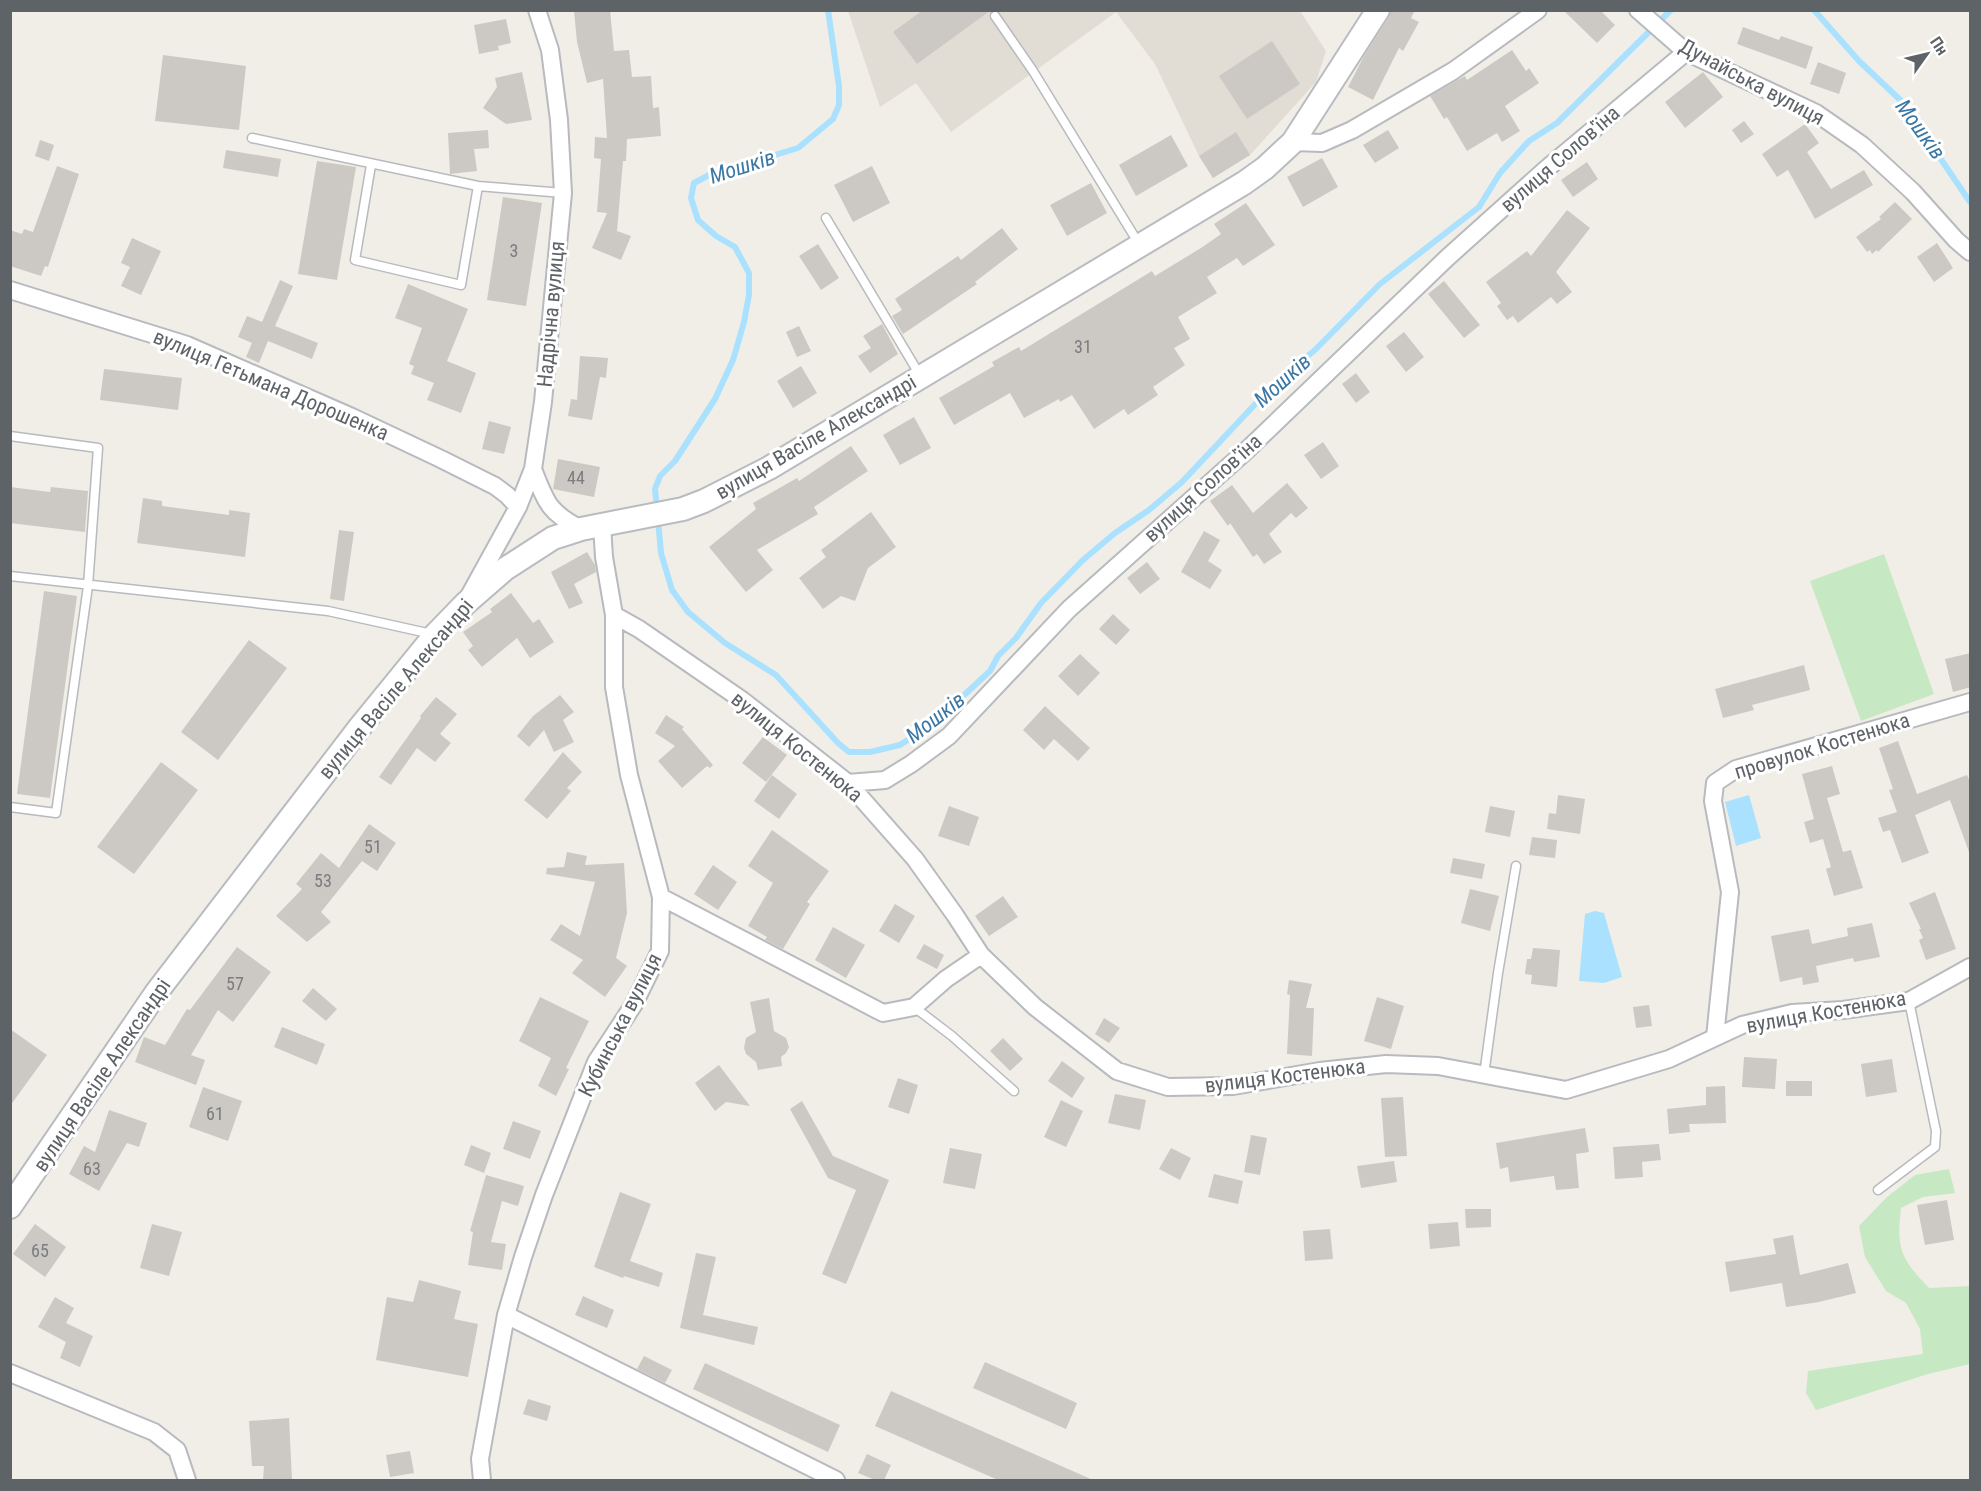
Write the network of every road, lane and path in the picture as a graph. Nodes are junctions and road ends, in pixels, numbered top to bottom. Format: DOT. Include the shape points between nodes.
graph roads {
  1 [pos="537,10"];
  2 [pos="1378,10"];
  3 [pos="1538,10"];
  4 [pos="995,16"];
  5 [pos="1644,16"];
  6 [pos="1686,52"];
  7 [pos="252,138"];
  8 [pos="1293,142"];
  9 [pos="371,165"];
  10 [pos="478,186"];
  11 [pos="563,193"];
  12 [pos="826,218"];
  13 [pos="1141,246"];
  14 [pos="1971,252"];
  15 [pos="10,290"];
  16 [pos="921,377"];
  17 [pos="10,436"];
  18 [pos="534,469"];
  19 [pos="518,507"];
  20 [pos="591,527"];
  21 [pos="10,576"];
  22 [pos="88,586"];
  23 [pos="466,603"];
  24 [pos="614,615"];
  25 [pos="435,635"];
  26 [pos="1971,702"];
  27 [pos="848,783"];
  28 [pos="10,807"];
  29 [pos="1516,866"];
  30 [pos="661,897"];
  31 [pos="981,955"];
  32 [pos="1971,967"];
  33 [pos="1909,1001"];
  34 [pos="914,1007"];
  35 [pos="1715,1038"];
  36 [pos="1484,1075"];
  37 [pos="1014,1091"];
  38 [pos="1878,1190"];
  39 [pos="10,1207"];
  40 [pos="506,1315"];
  41 [pos="10,1373"];
  42 [pos="187,1480"];
  43 [pos="482,1480"];
  44 [pos="836,1480"];
  1 -- 11 [label="street, Надрічна вулиця" via="550,50 560,120"];
  2 -- 8 [label="main road, вулиця Васіле Александрі"];
  3 -- 8 [label="street" via="1453,71 1352,130 1322,143"];
  4 -- 13 [label="lane"];
  5 -- 6 [label="street, Дунайська вулиця"];
  6 -- 14 [label="street, Дунайська вулиця" via="1816,113 1862,145"];
  6 -- 27 [label="street, вулиця Солов'їна" via="1447,258 1247,450 1069,609 949,736 885,780"];
  7 -- 9 [label="lane"];
  8 -- 13 [label="main road, вулиця Васіле Александрі" via="1244,183"];
  9 -- 10 [label="lane"];
  9 -- 10 [label="lane" via="354,260 461,285"];
  10 -- 11 [label="lane"];
  11 -- 18 [label="street, Надрічна вулиця"];
  12 -- 16 [label="lane"];
  13 -- 16 [label="main road, вулиця Васіле Александрі"];
  15 -- 19 [label="street, вулиця Гетьмана Дорошенка" via="187,345 441,459 495,486"];
  16 -- 20 [label="main road, вулиця Васіле Александрі" via="769,468 704,501 683,509"];
  17 -- 22 [label="lane" via="98,448"];
  18 -- 19 [label="street, Надрічна вулиця"];
  18 -- 20 [label="street" via="545,502 560,518"];
  19 -- 23 [label="street, Надрічна вулиця"];
  20 -- 23 [label="main road, вулиця Васіле Александрі" via="553,538 505,569"];
  20 -- 24 [label="street, Кубинська вулиця" via="604,557"];
  21 -- 22 [label="lane"];
  22 -- 25 [label="lane" via="328,611"];
  22 -- 28 [label="lane" via="56,813"];
  23 -- 25 [label="main road, вулиця Васіле Александрі"];
  24 -- 27 [label="street, вулиця Костенюка" via="742,700"];
  24 -- 30 [label="street, Кубинська вулиця" via="614,687 629,775"];
  25 -- 39 [label="main road, вулиця Васіле Александрі" via="301,802 156,993"];
  26 -- 35 [label="street, провулок Костенюка" via="1736,769 1715,783 1713,801 1730,892"];
  27 -- 31 [label="street, вулиця Костенюка" via="915,859"];
  29 -- 36 [label="lane"];
  30 -- 34 [label="street" via="883,1013"];
  30 -- 40 [label="street, Кубинська вулиця" via="660,951 634,1004 596,1062 544,1195"];
  31 -- 34 [label="street"];
  31 -- 36 [label="street, вулиця Костенюка" via="1035,1007 1117,1071 1168,1087 1233,1086 1386,1064 1438,1066"];
  32 -- 33 [label="street, вулиця Костенюка"];
  33 -- 35 [label="street, вулиця Костенюка" via="1792,1013 1742,1024"];
  33 -- 38 [label="lane" via="1936,1131 1935,1147"];
  34 -- 37 [label="lane"];
  35 -- 36 [label="street, вулиця Костенюка" via="1669,1059 1566,1090"];
  40 -- 43 [label="street, Кубинська вулиця" via="480,1459"];
  40 -- 44 [label="street"];
  41 -- 42 [label="street" via="154,1432 177,1450"];
}
